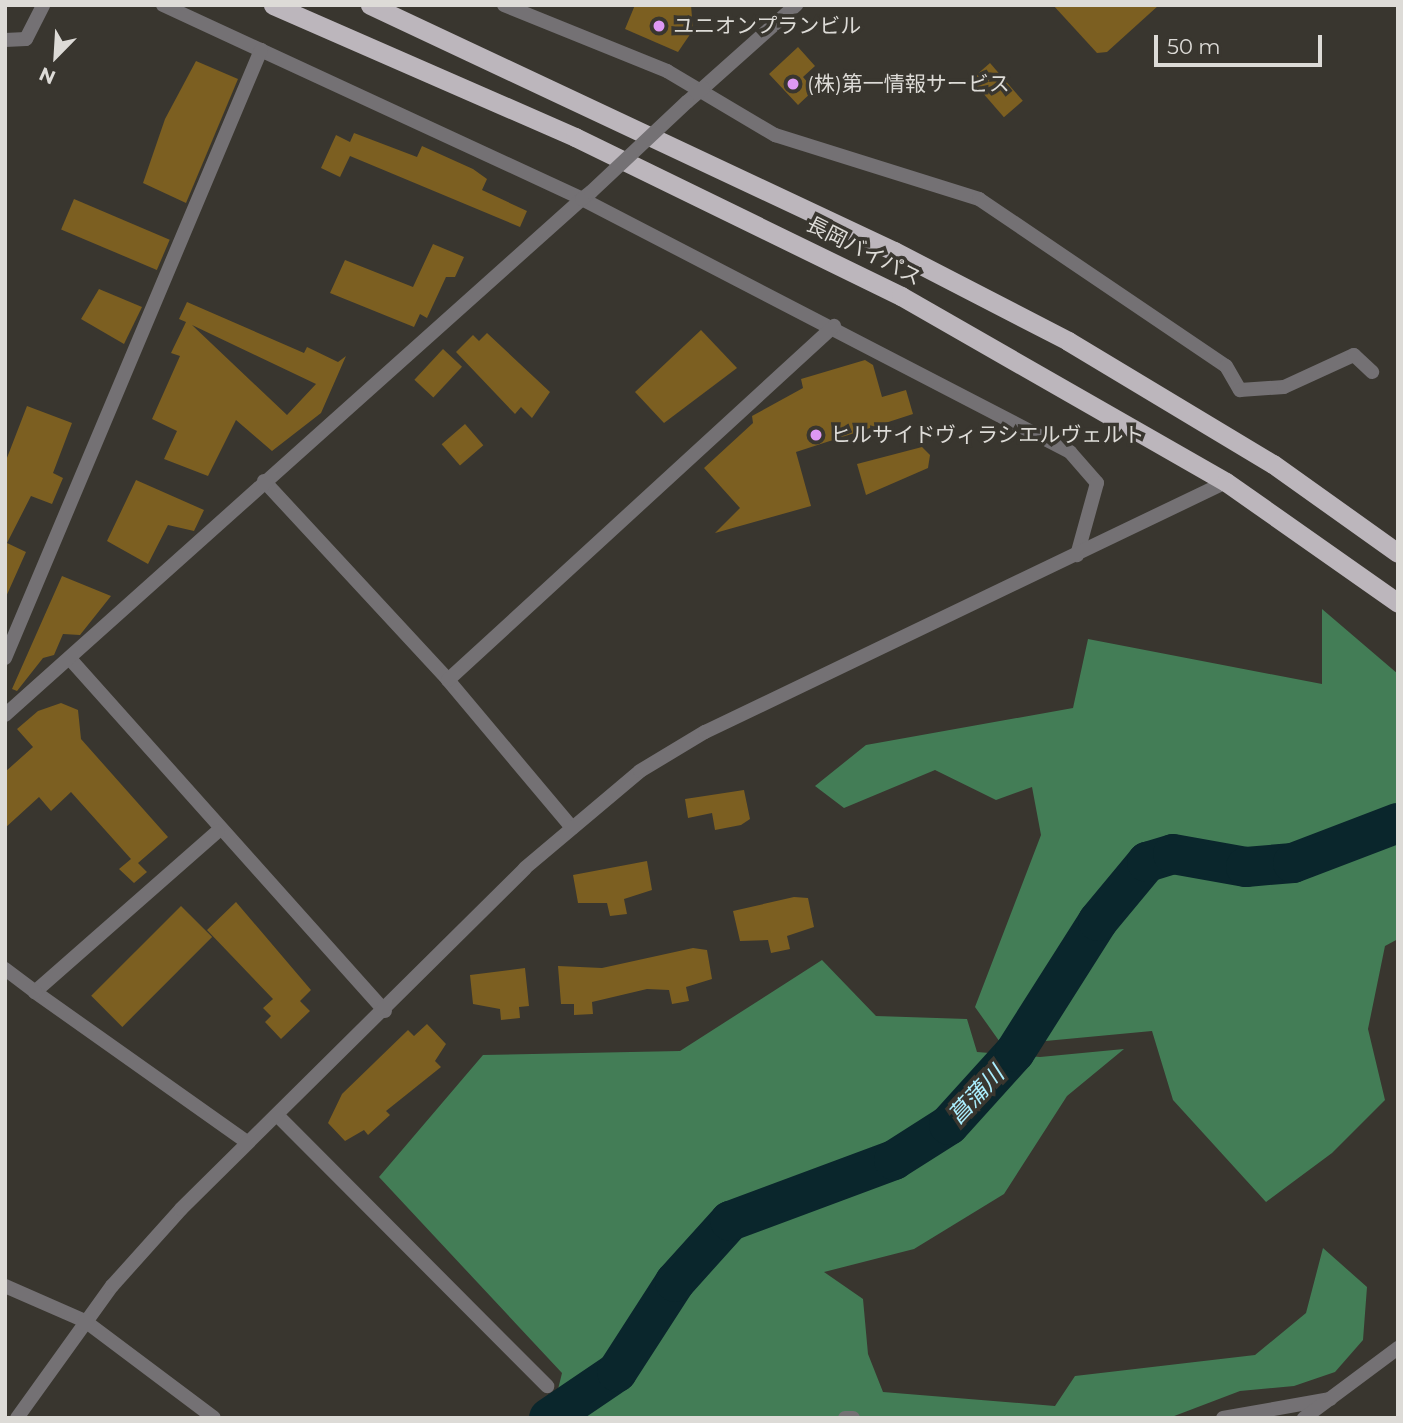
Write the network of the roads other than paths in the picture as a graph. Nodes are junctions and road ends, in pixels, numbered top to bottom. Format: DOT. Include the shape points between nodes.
graph roads {
  1 [pos="43,5"];
  2 [pos="163,5"];
  3 [pos="273,5"];
  4 [pos="370,5"];
  5 [pos="504,5"];
  6 [pos="796,5"];
  7 [pos="5,40"];
  8 [pos="261,50"];
  9 [pos="703,88"];
  10 [pos="586,196"];
  11 [pos="834,326"];
  12 [pos="1372,372"];
  13 [pos="264,481"];
  14 [pos="1226,482"];
  15 [pos="1398,553"];
  16 [pos="1077,555"];
  17 [pos="1398,603"];
  18 [pos="5,658"];
  19 [pos="71,660"];
  20 [pos="448,680"];
  21 [pos="5,715"];
  22 [pos="572,828"];
  23 [pos="218,831"];
  24 [pos="5,969"];
  25 [pos="35,992"];
  26 [pos="385,1011"];
  27 [pos="276,1115"];
  28 [pos="247,1142"];
  29 [pos="5,1286"];
  30 [pos="85,1321"];
  31 [pos="1395,1356"];
  32 [pos="547,1386"];
  33 [pos="1335,1399"];
  34 [pos="17,1418"];
  35 [pos="214,1418"];
  36 [pos="845,1418"];
  37 [pos="853,1418"];
  38 [pos="1223,1418"];
  39 [pos="1304,1418"];
  1 -- 7 [label="street" via="26,39"];
  2 -- 8 [label="street"];
  3 -- 14 [label="highway, 長岡バイパス" via="785,236 986,341"];
  4 -- 15 [label="highway, 長岡バイパス" via="894,251 1057,335 1273,464"];
  5 -- 9 [label="street"];
  6 -- 9 [label="street"];
  8 -- 10 [label="street"];
  8 -- 18 [label="street"];
  9 -- 10 [label="street, bridge"];
  9 -- 12 [label="street" via="775,135 979,199 1226,366 1240,390 1284,387 1354,355"];
  10 -- 11 [label="street"];
  10 -- 13 [label="street"];
  11 -- 16 [label="street" via="1070,452 1086,467 1097,498"];
  11 -- 20 [label="street"];
  13 -- 19 [label="street"];
  13 -- 20 [label="street"];
  14 -- 16 [label="street"];
  14 -- 17 [label="highway, 長岡バイパス"];
  16 -- 22 [label="street" via="705,732 640,771"];
  19 -- 21 [label="street"];
  19 -- 23 [label="street"];
  20 -- 22 [label="street"];
  22 -- 26 [label="street"];
  23 -- 25 [label="street"];
  23 -- 26 [label="street"];
  24 -- 25 [label="street"];
  25 -- 28 [label="street"];
  26 -- 27 [label="street"];
  27 -- 28 [label="street"];
  27 -- 32 [label="street"];
  28 -- 30 [label="street"];
  29 -- 30 [label="street"];
  30 -- 34 [label="street"];
  30 -- 35 [label="street"];
  31 -- 33 [label="street"];
  33 -- 38 [label="street"];
  33 -- 39 [label="street"];
  36 -- 37 [label="street"];
}
